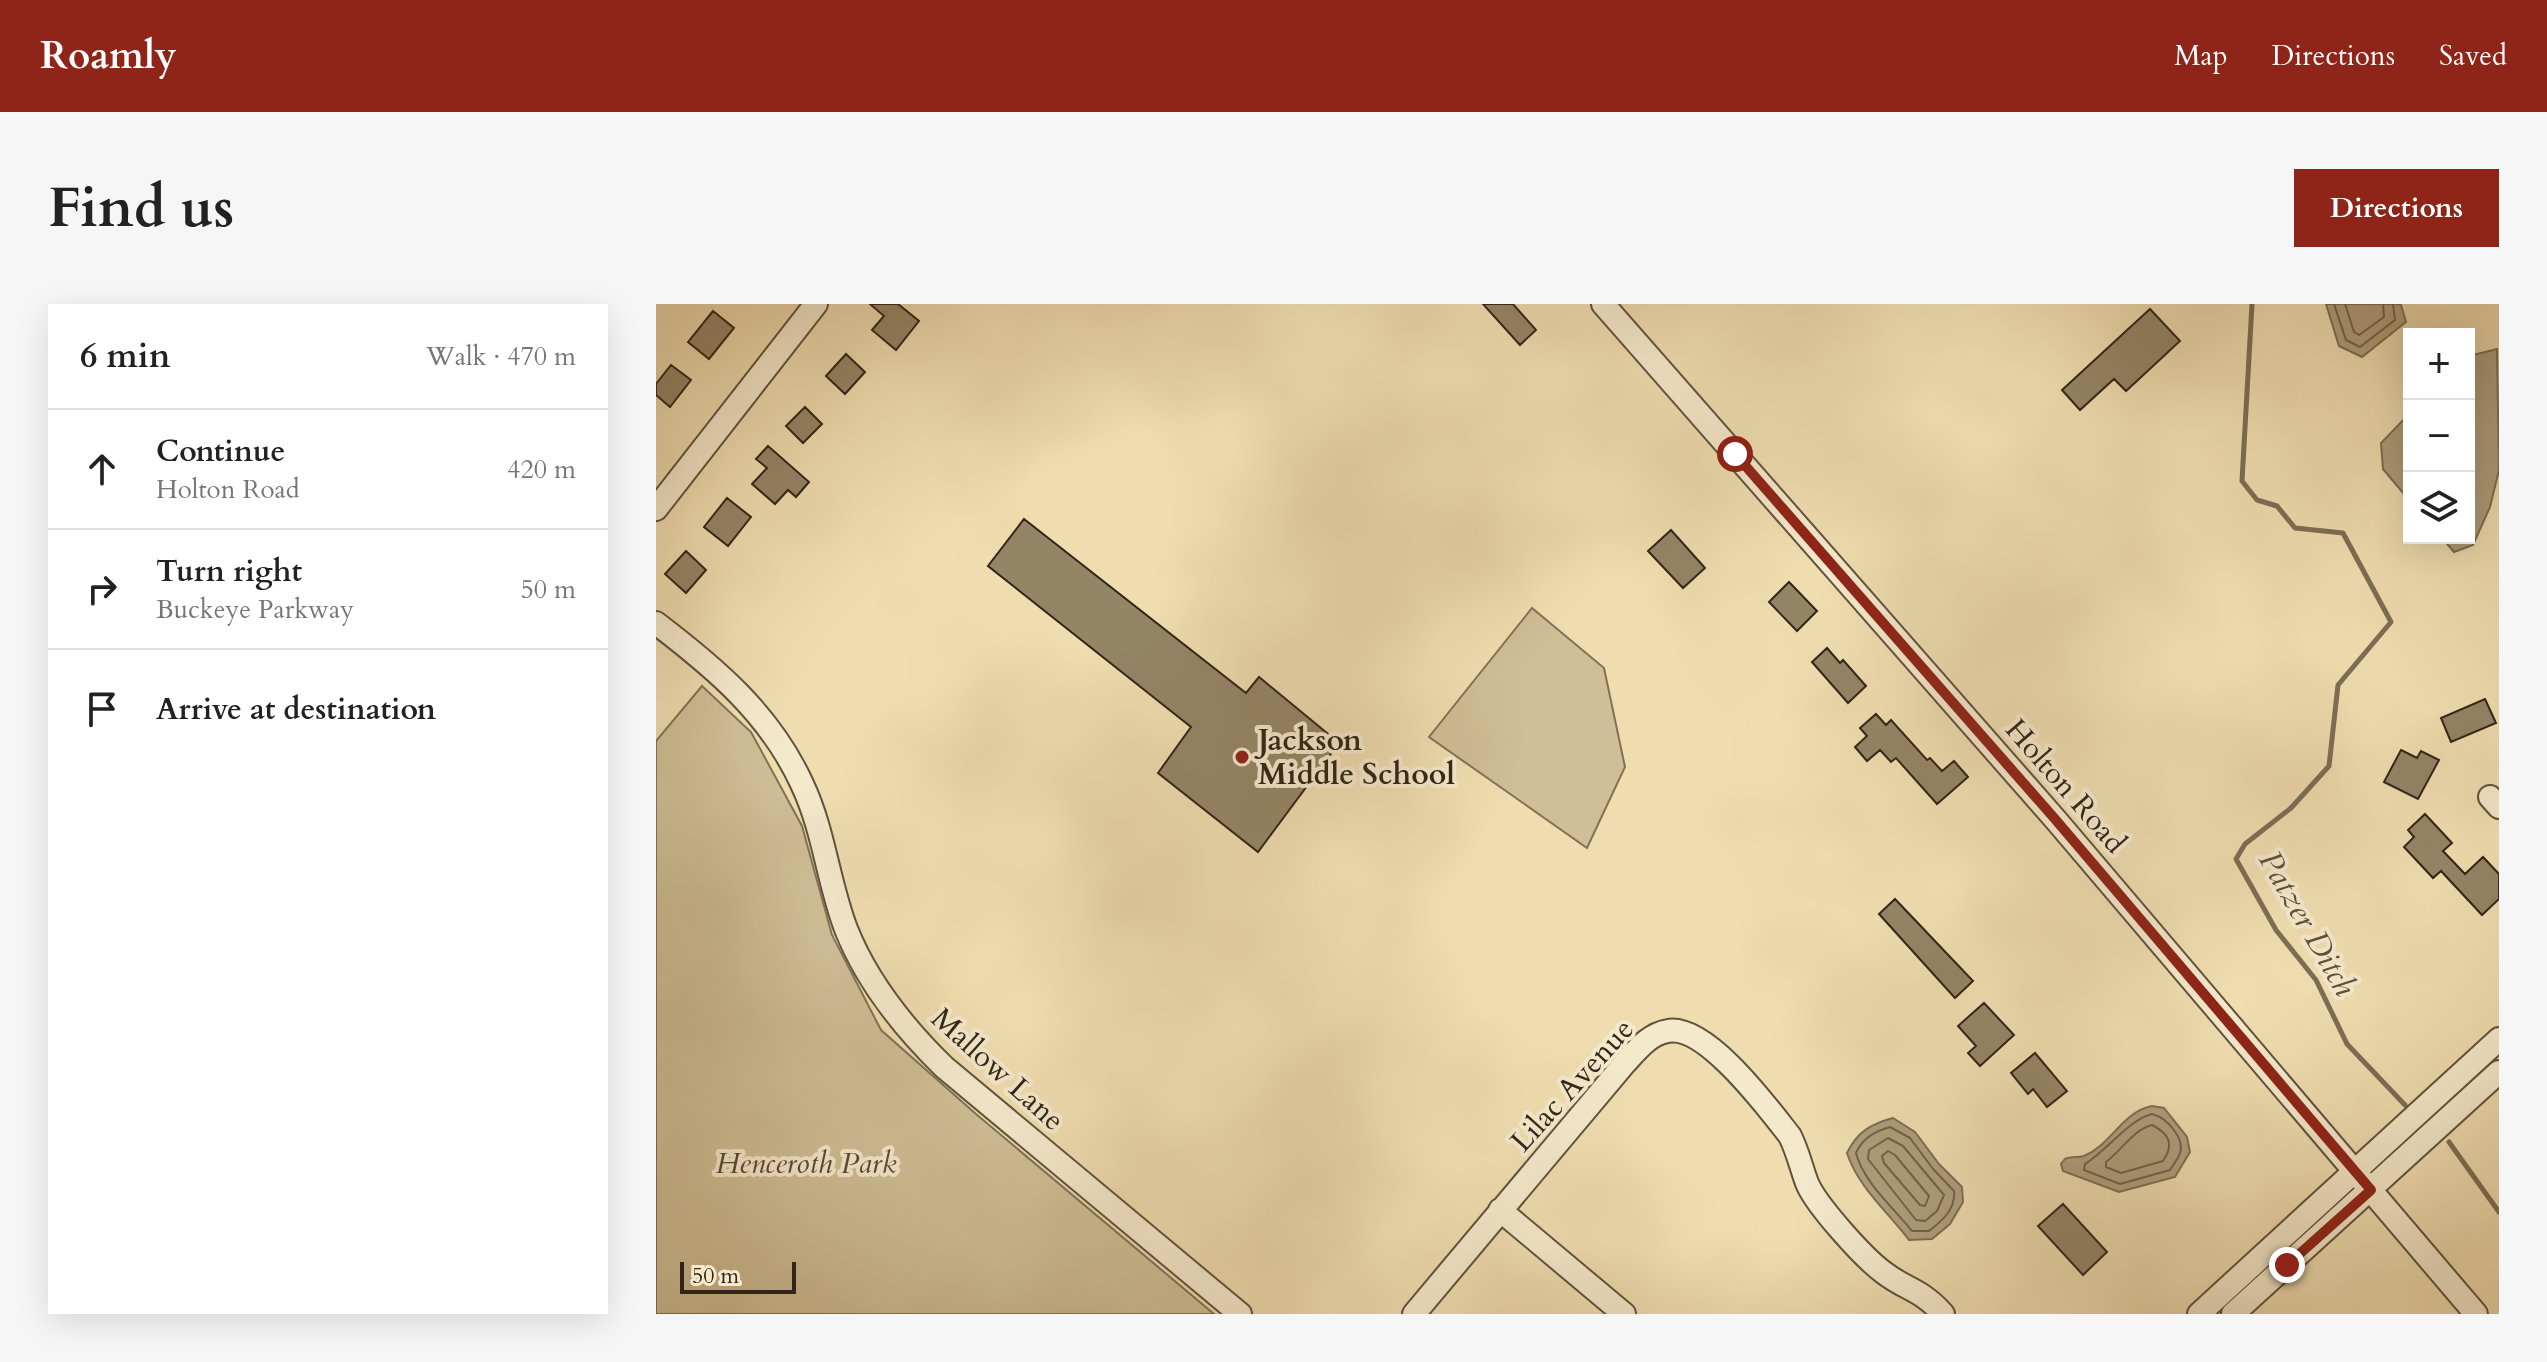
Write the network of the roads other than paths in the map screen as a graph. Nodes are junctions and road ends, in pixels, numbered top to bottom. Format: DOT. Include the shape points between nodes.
graph roads {
  1 [pos="816,304"];
  2 [pos="1603,304"];
  3 [pos="656,509"];
  4 [pos="656,623"];
  5 [pos="2499,1039"];
  6 [pos="2499,1072"];
  7 [pos="2354,1171"];
  8 [pos="2371,1190"];
  9 [pos="1500,1210"];
  10 [pos="1240,1314"];
  11 [pos="1414,1314"];
  12 [pos="1624,1314"];
  13 [pos="1943,1314"];
  14 [pos="2199,1314"];
  15 [pos="2233,1314"];
  16 [pos="2476,1314"];
  1 -- 3 [label="street"];
  2 -- 7 [label="street, Holton Road" via="2055,819"];
  4 -- 10 [label="street, Mallow Lane" via="720,673 768,725 820,827 847,930 871,978 918,1042"];
  5 -- 7 [label="street"];
  6 -- 8 [label="street"];
  7 -- 8 [label="street, Holton Road"];
  7 -- 14 [label="street"];
  8 -- 15 [label="street"];
  8 -- 16 [label="street, Holton Road"];
  9 -- 11 [label="street, Lilac Avenue"];
  9 -- 12 [label="street"];
  9 -- 13 [label="street, Lilac Avenue" via="1647,1040 1672,1030 1686,1032 1713,1048 1781,1125 1797,1151 1807,1185 1864,1254 1884,1273 1930,1299"];
}
